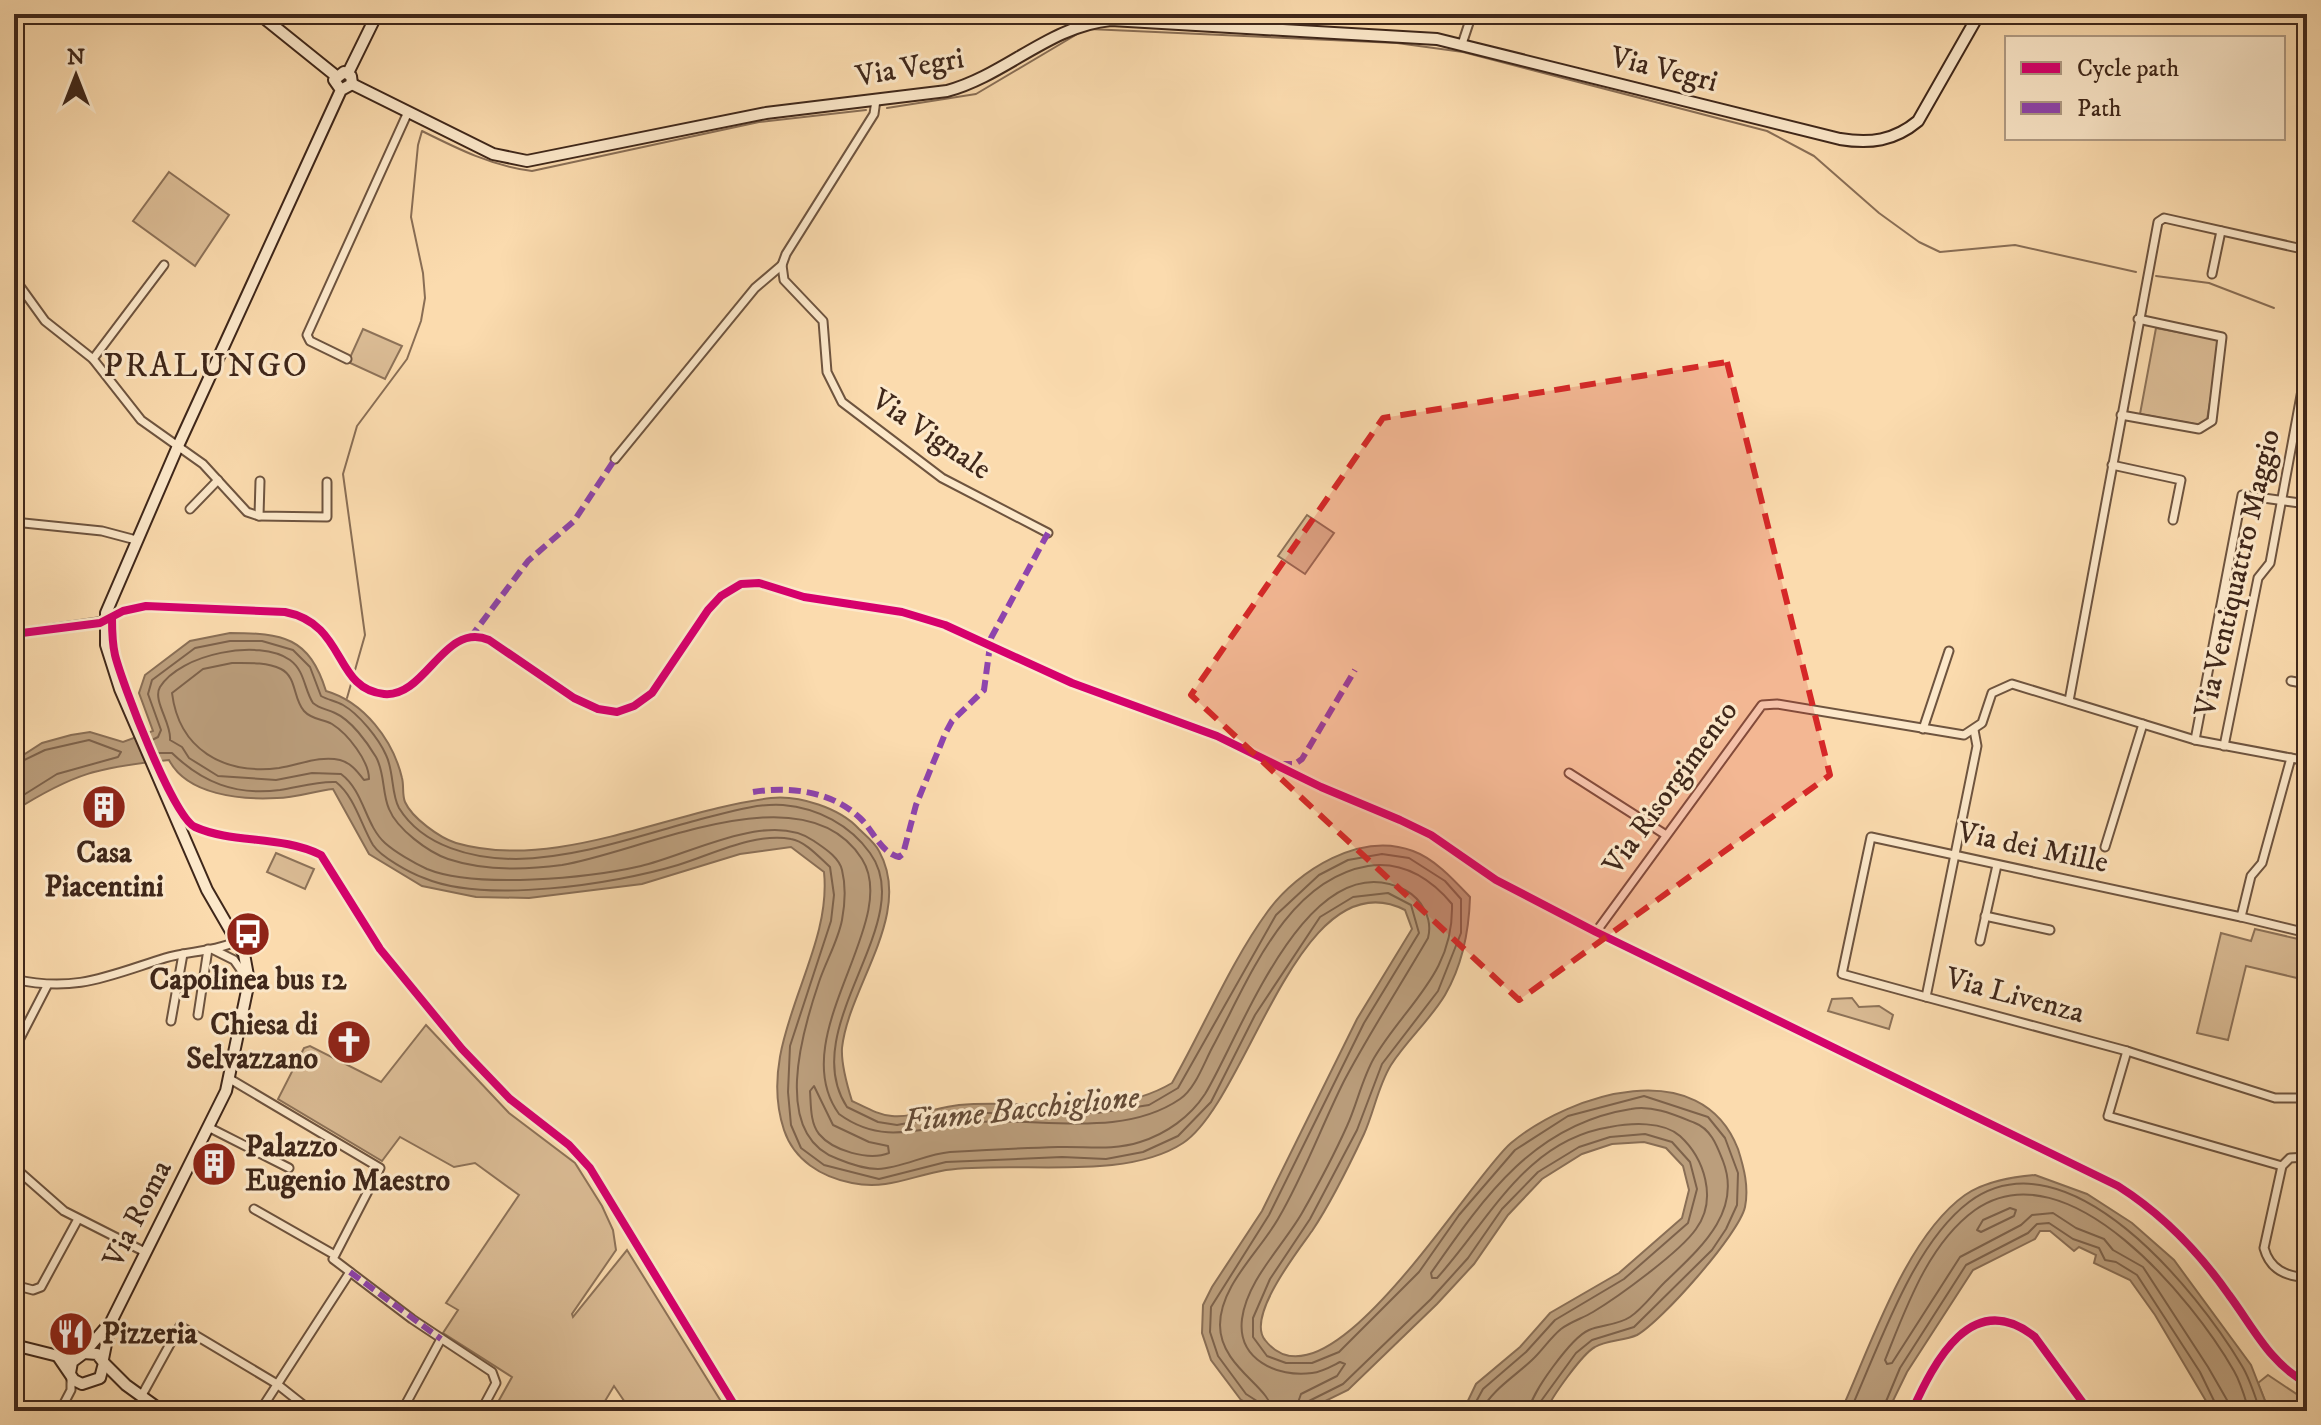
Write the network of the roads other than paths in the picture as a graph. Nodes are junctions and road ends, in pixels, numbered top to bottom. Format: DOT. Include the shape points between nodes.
graph roads {
  1 [pos="259,14"];
  2 [pos="377,14"];
  3 [pos="1472,14"];
  4 [pos="1979,14"];
  5 [pos="1462,44"];
  6 [pos="347,83"];
  7 [pos="876,100"];
  8 [pos="408,112"];
  9 [pos="2221,231"];
  10 [pos="2307,250"];
  11 [pos="164,265"];
  12 [pos="782,265"];
  13 [pos="2212,274"];
  14 [pos="14,278"];
  15 [pos="2138,319"];
  16 [pos="93,359"];
  17 [pos="347,359"];
  18 [pos="2307,363"];
  19 [pos="2303,403"];
  20 [pos="2121,415"];
  21 [pos="178,446"];
  22 [pos="615,459"];
  23 [pos="2112,465"];
  24 [pos="218,480"];
  25 [pos="260,481"];
  26 [pos="327,482"];
  27 [pos="2281,501"];
  28 [pos="2307,504"];
  29 [pos="190,509"];
  30 [pos="259,516"];
  31 [pos="2173,520"];
  32 [pos="14,522"];
  33 [pos="1048,533"];
  34 [pos="136,540"];
  35 [pos="105,626"];
  36 [pos="14,634"];
  37 [pos="1949,651"];
  38 [pos="2291,681"];
  39 [pos="2307,684"];
  40 [pos="2069,701"];
  41 [pos="2143,724"];
  42 [pos="1923,729"];
  43 [pos="1974,730"];
  44 [pos="2195,740"];
  45 [pos="2224,746"];
  46 [pos="2291,758"];
  47 [pos="2307,761"];
  48 [pos="1569,773"];
  49 [pos="1666,835"];
  50 [pos="2105,847"];
  51 [pos="1956,856"];
  52 [pos="1997,865"];
  53 [pos="1985,916"];
  54 [pos="2241,917"];
  55 [pos="2050,930"];
  56 [pos="1596,932"];
  57 [pos="2307,933"];
  58 [pos="237,941"];
  59 [pos="1980,941"];
  60 [pos="210,949"];
  61 [pos="183,954"];
  62 [pos="225,954"];
  63 [pos="244,954"];
  64 [pos="14,979"];
  65 [pos="249,981"];
  66 [pos="47,986"];
  67 [pos="1926,997"];
  68 [pos="198,1015"];
  69 [pos="171,1021"];
  70 [pos="14,1050"];
  71 [pos="2127,1051"];
  72 [pos="230,1079"];
  73 [pos="2307,1098"];
  74 [pos="208,1127"];
  75 [pos="2307,1157"];
  76 [pos="2282,1166"];
  77 [pos="289,1168"];
  78 [pos="15,1170"];
  79 [pos="254,1209"];
  80 [pos="78,1219"];
  81 [pos="145,1252"];
  82 [pos="333,1254"];
  83 [pos="350,1272"];
  84 [pos="2307,1278"];
  85 [pos="14,1285"];
  86 [pos="110,1324"];
  87 [pos="441,1339"];
  88 [pos="14,1345"];
  89 [pos="81,1355"];
  90 [pos="59,1358"];
  91 [pos="104,1361"];
  92 [pos="71,1375"];
  93 [pos="96,1380"];
  94 [pos="82,1384"];
  95 [pos="277,1384"];
  96 [pos="126,1385"];
  97 [pos="71,1390"];
  98 [pos="142,1395"];
  99 [pos="60,1411"];
  100 [pos="162,1411"];
  101 [pos="260,1411"];
  102 [pos="311,1411"];
  103 [pos="402,1411"];
  104 [pos="481,1411"];
  1 -- 6 [label="street"];
  2 -- 6 [label="street"];
  3 -- 5 [label="street"];
  4 -- 5 [label="street, Via Vegri" via="1918,121 1878,142 1840,139"];
  5 -- 7 [label="street, Via Vegri" via="1403,35 1111,20 1067,29 972,84"];
  6 -- 8 [label="street, Via Vegri"];
  6 -- 21 [label="street"];
  7 -- 8 [label="street, Via Vegri" via="766,113 527,161 493,154"];
  7 -- 12 [label="street" via="874,114"];
  8 -- 17 [label="street" via="307,335"];
  9 -- 10 [label="street"];
  9 -- 13 [label="street"];
  9 -- 15 [label="street" via="2164,218 2155,229"];
  11 -- 16 [label="street"];
  12 -- 22 [label="street" via="755,288"];
  12 -- 33 [label="street, Via Vignale" via="790,288 823,321 827,372 842,402 942,478"];
  14 -- 16 [label="street" via="45,321"];
  15 -- 20 [label="street"];
  15 -- 20 [label="street" via="2222,337 2212,421 2199,429"];
  16 -- 21 [label="street" via="141,420"];
  18 -- 19 [label="street, Via Ventiquattro Maggio"];
  19 -- 27 [label="street, Via Ventiquattro Maggio"];
  20 -- 23 [label="street"];
  21 -- 24 [label="street"];
  21 -- 34 [label="street"];
  23 -- 31 [label="street" via="2181,480"];
  23 -- 40 [label="street"];
  24 -- 29 [label="street"];
  24 -- 30 [label="street" via="247,512"];
  25 -- 30 [label="street"];
  26 -- 30 [label="street" via="327,517"];
  27 -- 28 [label="street"];
  27 -- 44 [label="street" via="2242,495"];
  27 -- 45 [label="street, Via Ventiquattro Maggio" via="2270,563 2258,578"];
  32 -- 34 [label="street"];
  34 -- 35 [label="street"];
  35 -- 36 [label="street"];
  35 -- 58 [label="street, Via Roma" via="109,659 154,772 207,890"];
  37 -- 42 [label="street"];
  38 -- 39 [label="street"];
  40 -- 41 [label="street"];
  40 -- 43 [label="street" via="2012,684 1999,687"];
  41 -- 44 [label="street"];
  41 -- 50 [label="street"];
  42 -- 43 [label="street, Via Risorgimento" via="1964,735"];
  42 -- 49 [label="street, Via Risorgimento" via="1762,705"];
  43 -- 51 [label="street, Via Livenza" via="1977,746"];
  44 -- 45 [label="street"];
  45 -- 46 [label="street"];
  46 -- 47 [label="street"];
  46 -- 54 [label="street"];
  48 -- 49 [label="street"];
  49 -- 56 [label="street, Via Risorgimento"];
  51 -- 52 [label="street, Via dei Mille"];
  51 -- 67 [label="street, Via Livenza"];
  51 -- 67 [label="street, Via dei Mille" via="1871,837 1848,944 1842,974"];
  52 -- 53 [label="street, Via Livenza"];
  52 -- 54 [label="street, Via dei Mille"];
  53 -- 55 [label="street"];
  53 -- 59 [label="street, Via Livenza"];
  54 -- 57 [label="street, Via dei Mille"];
  58 -- 60 [label="street"];
  58 -- 63 [label="street, Via Roma"];
  60 -- 61 [label="street"];
  60 -- 62 [label="street"];
  60 -- 68 [label="street"];
  61 -- 66 [label="street" via="102,981"];
  61 -- 69 [label="street"];
  62 -- 63 [label="street"];
  62 -- 65 [label="street"];
  63 -- 65 [label="street, Via Roma"];
  64 -- 66 [label="street"];
  65 -- 72 [label="street, Via Roma"];
  66 -- 70 [label="street"];
  67 -- 71 [label="street, Via Livenza"];
  71 -- 73 [label="street, Via Livenza" via="2275,1098"];
  71 -- 76 [label="street" via="2108,1116"];
  72 -- 74 [label="street, Via Roma"];
  72 -- 82 [label="street" via="380,1168"];
  74 -- 77 [label="street"];
  74 -- 81 [label="street, Via Roma"];
  75 -- 76 [label="street" via="2290,1158"];
  76 -- 84 [label="street" via="2266,1258 2280,1272"];
  78 -- 80 [label="street"];
  79 -- 82 [label="street"];
  80 -- 81 [label="street"];
  80 -- 85 [label="street" via="41,1287"];
  81 -- 86 [label="street, Via Roma"];
  82 -- 83 [label="street"];
  83 -- 87 [label="street"];
  83 -- 95 [label="street"];
  86 -- 89 [label="street, Via Roma"];
  86 -- 91 [label="street, Via Roma"];
  87 -- 103 [label="street"];
  87 -- 104 [label="street" via="494,1374 496,1383"];
  88 -- 90 [label="street"];
  89 -- 90 [label="street"];
  89 -- 91 [label="street" via="93,1352"];
  89 -- 92 [label="street" via="72,1362"];
  90 -- 92 [label="street"];
  91 -- 93 [label="street"];
  91 -- 96 [label="street"];
  92 -- 94 [label="street"];
  92 -- 97 [label="street"];
  93 -- 94 [label="street"];
  93 -- 96 [label="street"];
  94 -- 97 [label="street"];
  95 -- 98 [label="street" via="180,1326"];
  95 -- 101 [label="street"];
  95 -- 102 [label="street"];
  96 -- 98 [label="street"];
  97 -- 99 [label="street"];
  98 -- 100 [label="street"];
}
